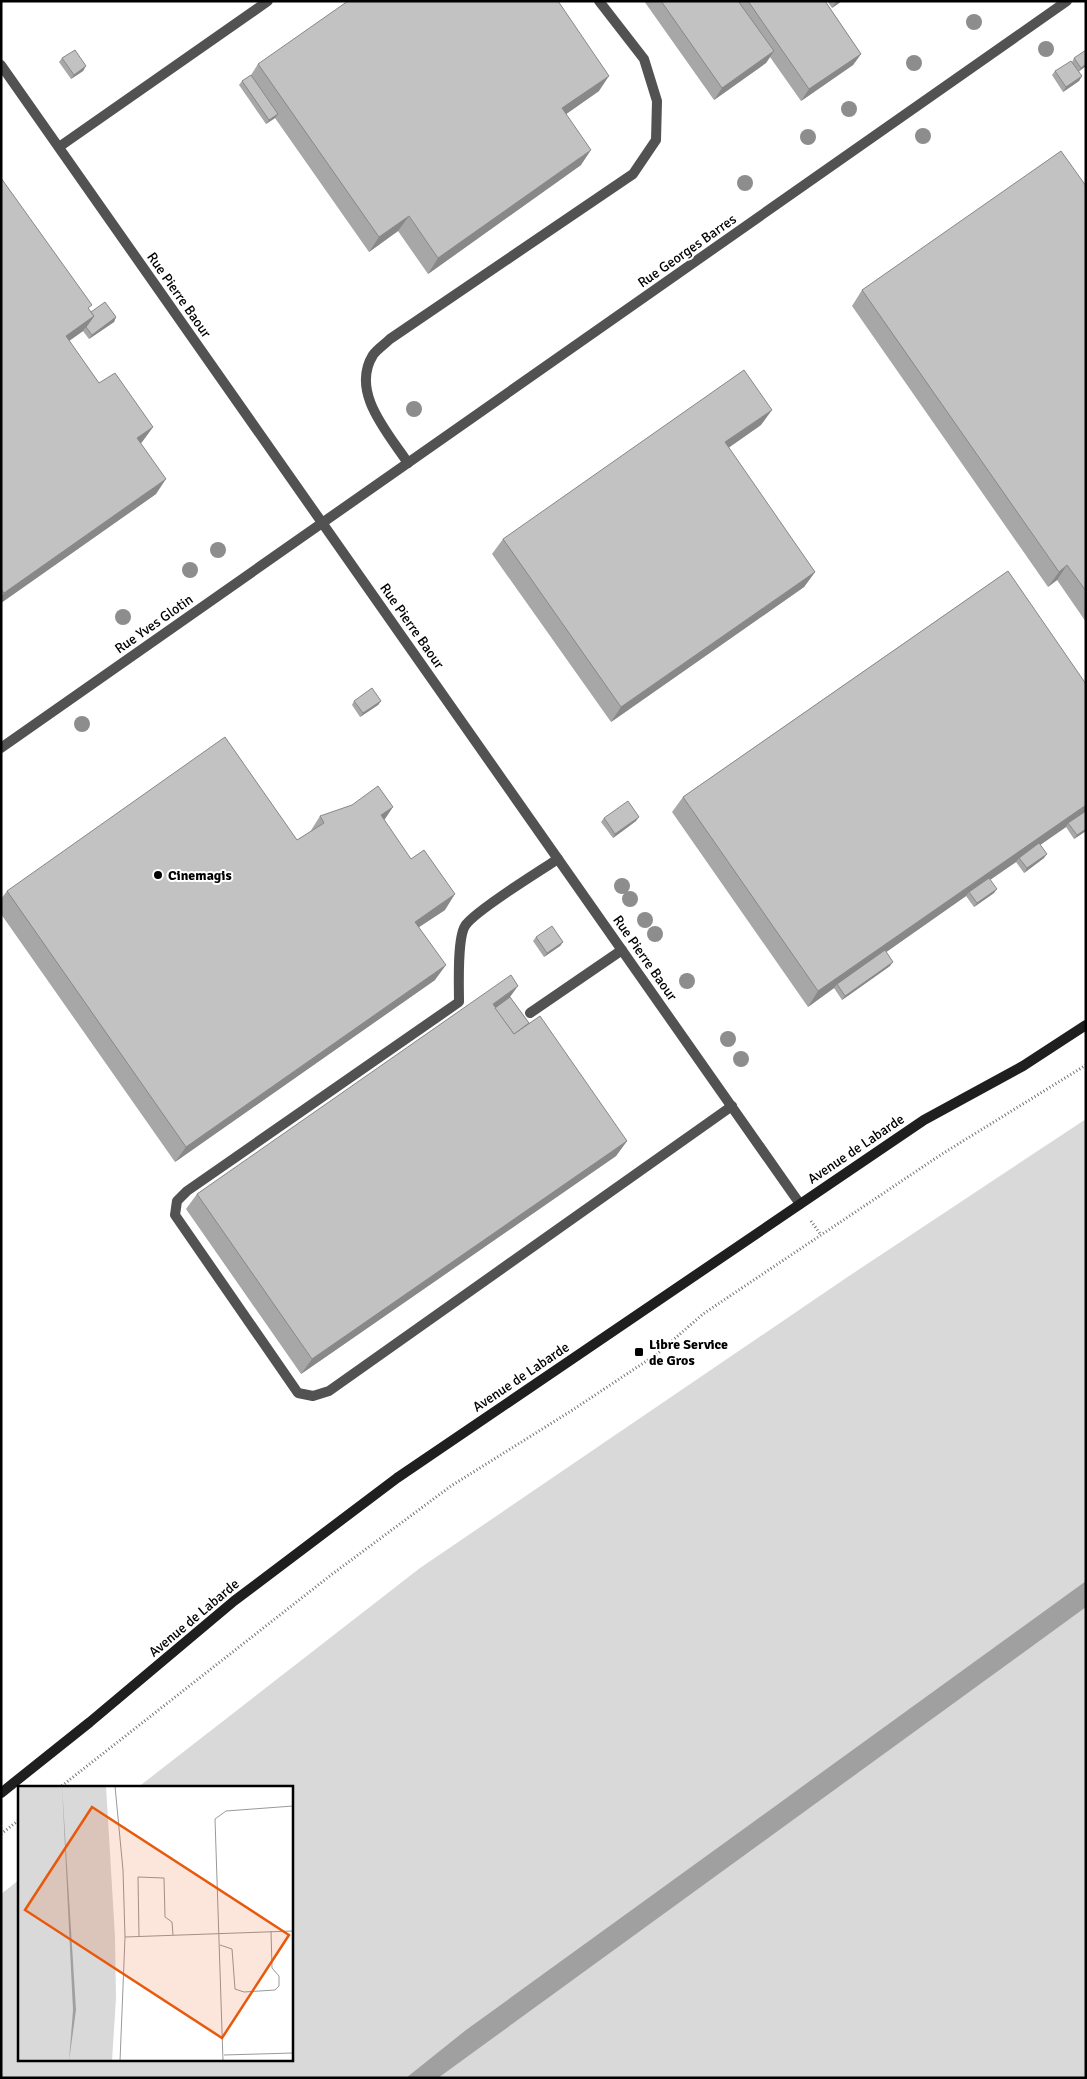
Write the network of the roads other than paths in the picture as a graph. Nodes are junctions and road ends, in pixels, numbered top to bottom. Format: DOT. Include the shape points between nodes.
graph roads {
  1 [pos="268,1"];
  2 [pos="599,1"];
  3 [pos="1067,1"];
  4 [pos="1,65"];
  5 [pos="59,147"];
  6 [pos="408,463"];
  7 [pos="323,523"];
  8 [pos="1,748"];
  9 [pos="558,859"];
  10 [pos="622,950"];
  11 [pos="530,1013"];
  12 [pos="1086,1025"];
  13 [pos="732,1106"];
  14 [pos="800,1204"];
  15 [pos="1,1793"];
  1 -- 5 [label="street"];
  2 -- 6 [label="street" via="644,60 658,101 656,140 633,174 374,354 366,370 365,390 382,424"];
  3 -- 6 [label="street, Rue Georges Barres"];
  4 -- 5 [label="street, Rue Pierre Baour"];
  5 -- 7 [label="street, Rue Pierre Baour"];
  6 -- 7 [label="street, Rue Georges Barres"];
  7 -- 8 [label="street, Rue Yves Glotin"];
  7 -- 9 [label="street, Rue Pierre Baour"];
  9 -- 10 [label="street, Rue Pierre Baour"];
  9 -- 13 [label="street" via="465,926 459,958 459,1002 177,1201 176,1215 298,1393 313,1396 329,1391"];
  10 -- 11 [label="street"];
  10 -- 13 [label="street, Rue Pierre Baour"];
  12 -- 14 [label="main road, Avenue de Labarde" via="1023,1066 924,1120"];
  13 -- 14 [label="street, Rue Pierre Baour"];
  14 -- 15 [label="main road, Avenue de Labarde" via="397,1478 234,1601"];
}
